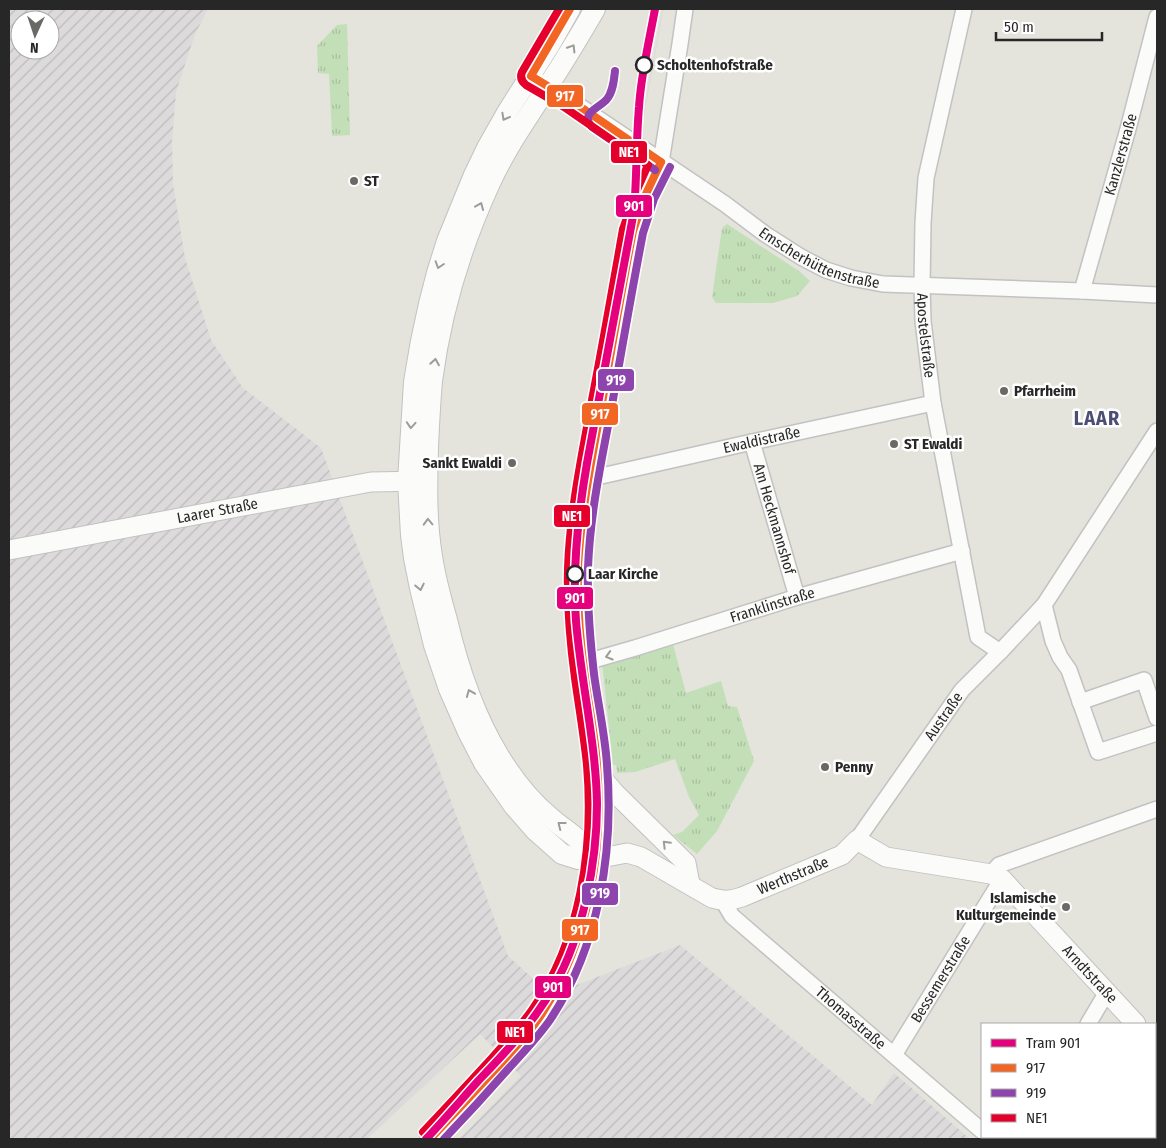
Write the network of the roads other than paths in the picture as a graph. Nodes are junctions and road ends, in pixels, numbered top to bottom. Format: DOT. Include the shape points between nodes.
graph roads {
  1 [pos="570,9"];
  2 [pos="595,9"];
  3 [pos="685,9"];
  4 [pos="964,9"];
  5 [pos="1157,17"];
  6 [pos="531,76"];
  7 [pos="548,86"];
  8 [pos="661,162"];
  9 [pos="922,286"];
  10 [pos="1082,291"];
  11 [pos="1157,295"];
  12 [pos="933,403"];
  13 [pos="1157,431"];
  14 [pos="752,442"];
  15 [pos="588,479"];
  16 [pos="418,481"];
  17 [pos="9,550"];
  18 [pos="962,550"];
  19 [pos="797,597"];
  20 [pos="1044,605"];
  21 [pos="1000,652"];
  22 [pos="583,663"];
  23 [pos="1080,702"];
  24 [pos="1157,718"];
  25 [pos="1157,732"];
  26 [pos="597,772"];
  27 [pos="1157,809"];
  28 [pos="858,840"];
  29 [pos="596,859"];
  30 [pos="996,877"];
  31 [pos="690,884"];
  32 [pos="723,901"];
  33 [pos="1107,992"];
  34 [pos="1089,1023"];
  35 [pos="1135,1023"];
  36 [pos="894,1055"];
  37 [pos="981,1130"];
  38 [pos="430,1139"];
  1 -- 6 [label="main road"];
  7 -- 2 [label="main road, one-way"];
  3 -- 8 [label="street"];
  4 -- 9 [label="street, Apostelstraße" via="926,178"];
  5 -- 10 [label="street, Kanzlerstraße"];
  6 -- 7 [label="street, Emscherhüttenstraße"];
  6 -- 16 [label="main road, one-way" via="474,175 437,272 414,382"];
  7 -- 8 [label="street, Emscherhüttenstraße"];
  16 -- 7 [label="main road, one-way" via="439,337 454,277 490,182"];
  8 -- 9 [label="street, Emscherhüttenstraße" via="765,234 826,270 883,284"];
  8 -- 15 [label="street" via="633,231"];
  9 -- 10 [label="street, Emscherhüttenstraße"];
  9 -- 12 [label="street, Apostelstraße"];
  10 -- 11 [label="street, Emscherhüttenstraße"];
  12 -- 14 [label="street, Ewaldistraße"];
  12 -- 18 [label="street, Apostelstraße"];
  13 -- 20 [label="street, Austraße"];
  14 -- 15 [label="street, Ewaldistraße"];
  14 -- 19 [label="street, Am Heckmannshof"];
  15 -- 22 [label="street" via="580,537 578,587"];
  16 -- 17 [label="street, Laarer Straße" via="371,482"];
  16 -- 29 [label="main road" via="411,535 414,558 434,644 468,732 484,763 535,830 562,854 578,859"];
  18 -- 19 [label="street, Franklinstraße"];
  18 -- 21 [label="street, Apostelstraße" via="978,637"];
  19 -- 22 [label="street, Franklinstraße, one-way"];
  20 -- 21 [label="street, Austraße"];
  20 -- 23 [label="street" via="1053,641 1069,670"];
  21 -- 28 [label="street, Austraße" via="962,690"];
  22 -- 26 [label="street"];
  23 -- 24 [label="street" via="1144,680"];
  23 -- 25 [label="street" via="1098,752"];
  26 -- 29 [label="street"];
  31 -- 26 [label="street, one-way" via="686,863"];
  27 -- 30 [label="street" via="999,865"];
  28 -- 30 [label="street" via="886,857"];
  28 -- 32 [label="street, Werthstraße" via="842,855 733,901"];
  29 -- 31 [label="street" via="627,853 641,857"];
  29 -- 38 [label="main road" via="580,931 557,989 523,1038"];
  30 -- 33 [label="street, Arndtstraße"];
  30 -- 36 [label="street, Bessemerstraße"];
  31 -- 32 [label="street"];
  32 -- 36 [label="street, Thomasstraße" via="732,916"];
  33 -- 34 [label="street"];
  33 -- 35 [label="street, Arndtstraße"];
  36 -- 37 [label="street, Thomasstraße"];
}
